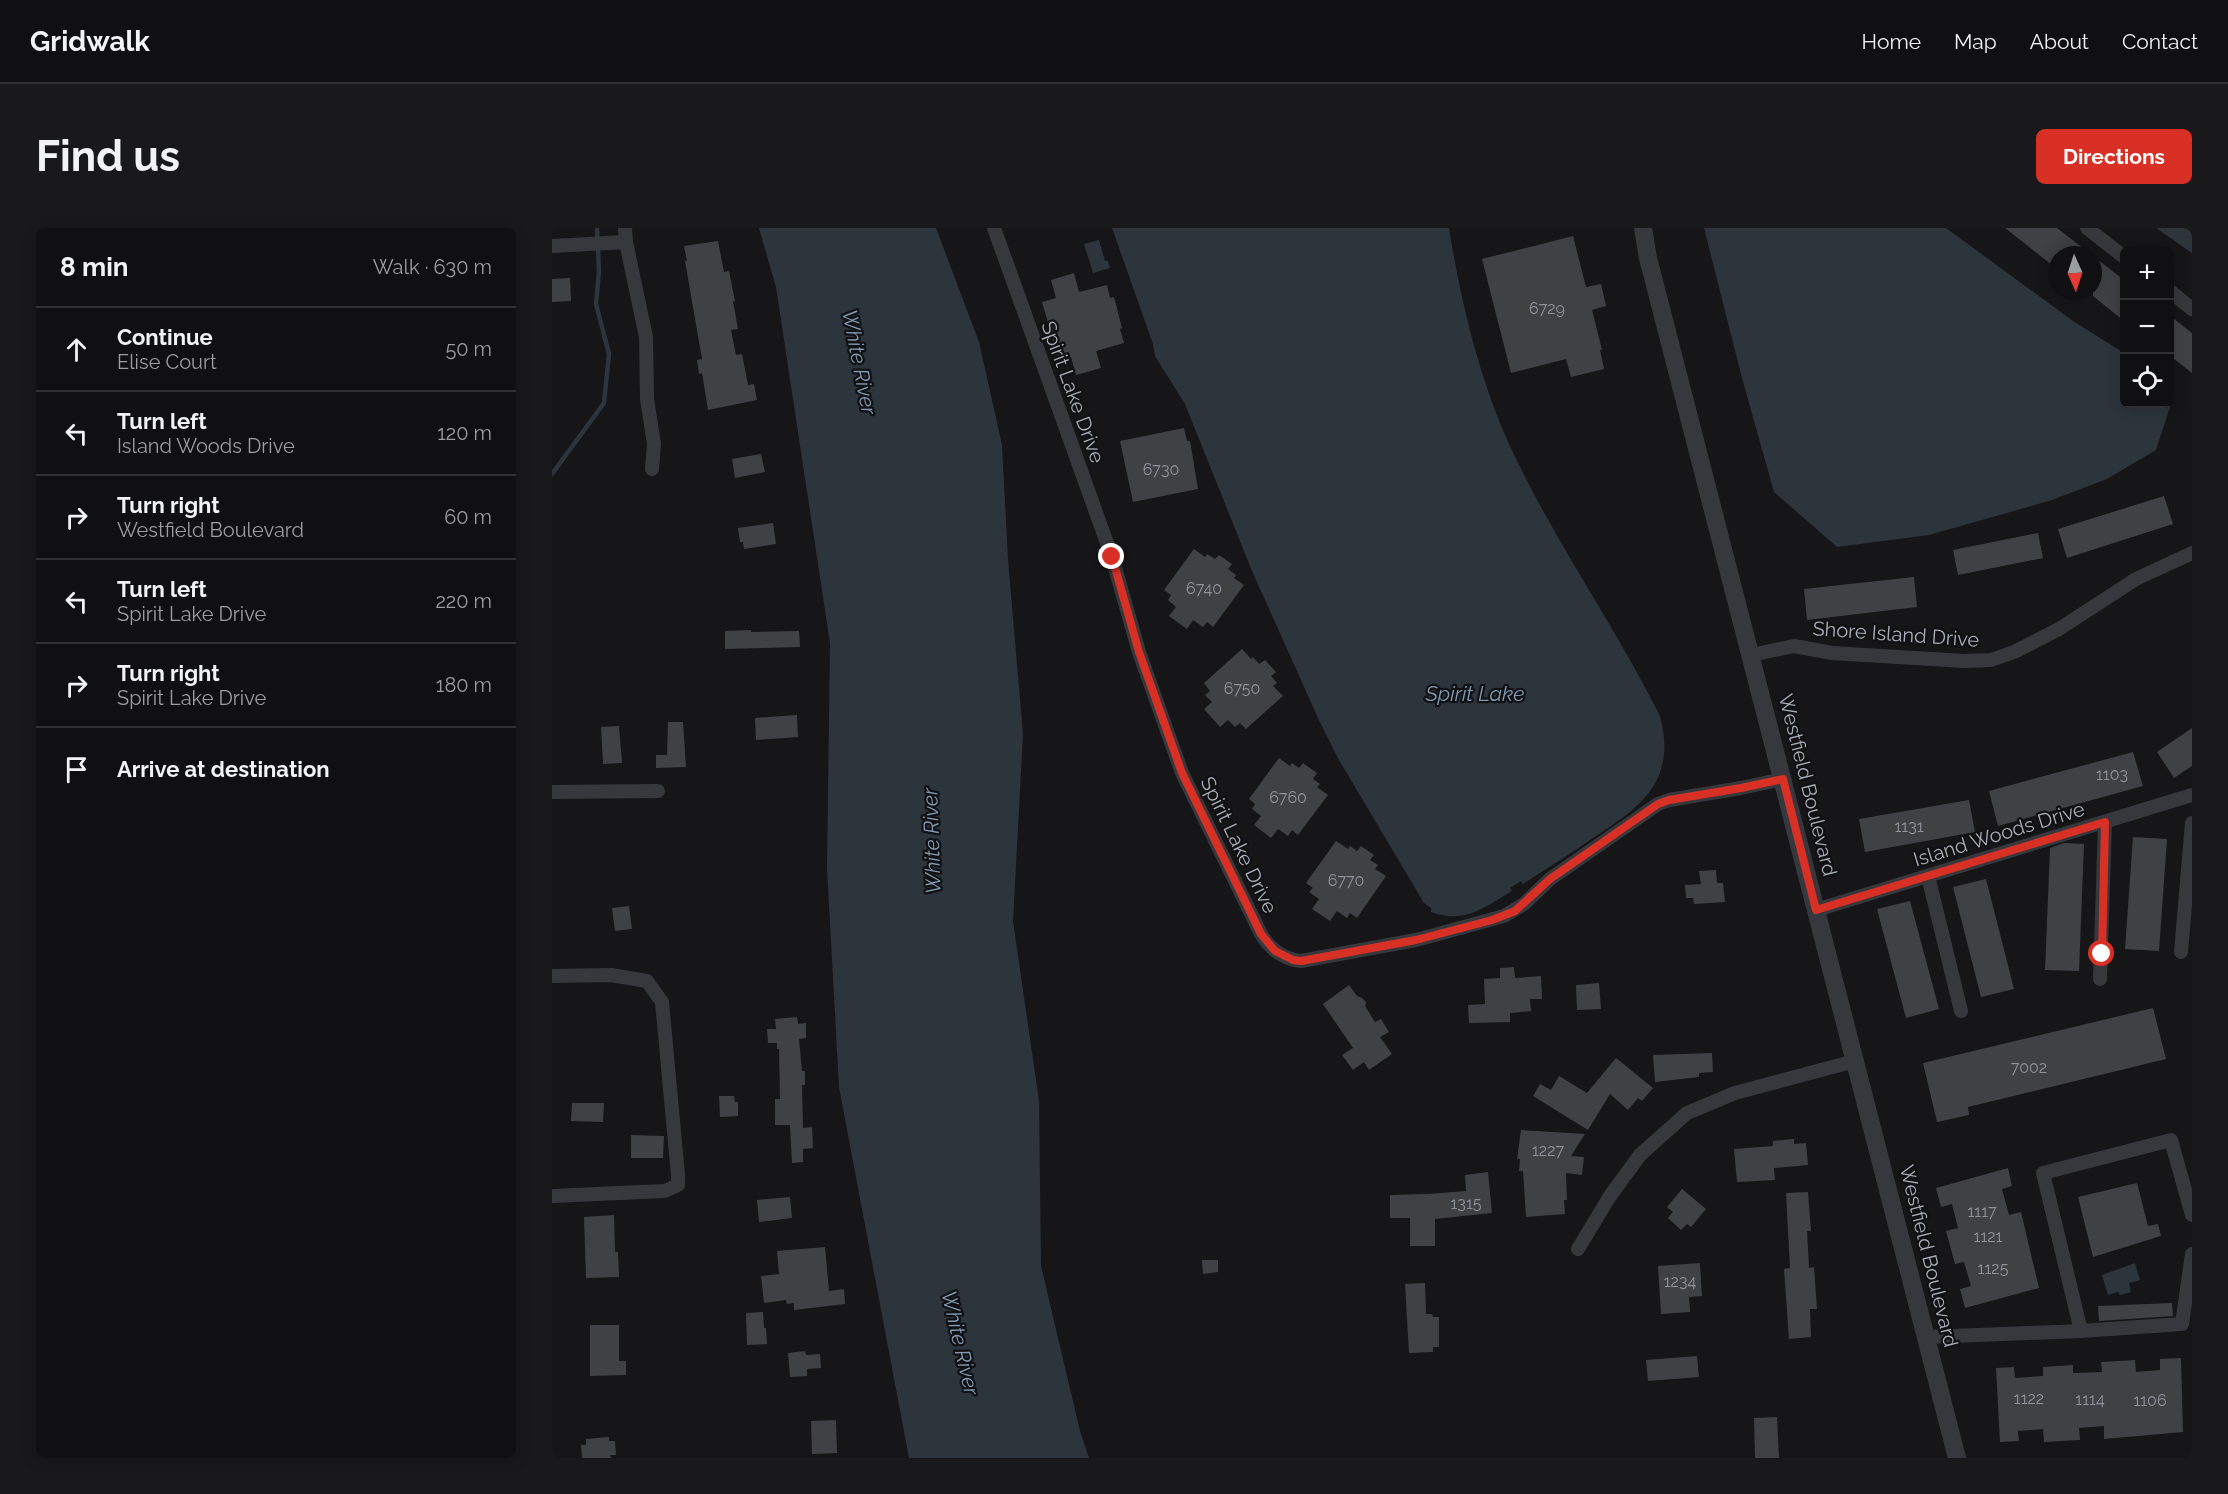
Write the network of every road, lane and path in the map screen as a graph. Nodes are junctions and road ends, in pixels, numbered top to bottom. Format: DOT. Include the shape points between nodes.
graph roads {
  1 [pos="994,228"];
  2 [pos="1643,228"];
  3 [pos="2087,228"];
  4 [pos="626,235"];
  5 [pos="552,246"];
  6 [pos="2120,254"];
  7 [pos="2174,295"];
  8 [pos="2192,309"];
  9 [pos="652,469"];
  10 [pos="2192,553"];
  11 [pos="1751,655"];
  12 [pos="1783,779"];
  13 [pos="552,792"];
  14 [pos="658,792"];
  15 [pos="2192,795"];
  16 [pos="2105,822"];
  17 [pos="2192,823"];
  18 [pos="1928,876"];
  19 [pos="1816,910"];
  20 [pos="2181,952"];
  21 [pos="552,976"];
  22 [pos="2100,979"];
  23 [pos="1961,1011"];
  24 [pos="1855,1061"];
  25 [pos="552,1196"];
  26 [pos="2192,1215"];
  27 [pos="1578,1249"];
  28 [pos="2192,1254"];
  29 [pos="2081,1330"];
  30 [pos="1926,1337"];
  31 [pos="1957,1458"];
  1 -- 12 [label="street, Spirit Lake Drive" via="1112,557 1139,652 1182,773 1261,934 1275,951 1293,960 1324,958 1496,919 1515,911 1550,879 1658,804"];
  2 -- 11 [label="street, Westfield Boulevard"];
  3 -- 6 [label="street"];
  4 -- 5 [label="street"];
  4 -- 9 [label="street" via="646,337 647,399 654,444"];
  7 -- 8 [label="street"];
  10 -- 11 [label="street, Shore Island Drive" via="2136,579 2059,629 1991,660 1964,662 1832,653 1794,646"];
  11 -- 12 [label="street, Westfield Boulevard"];
  12 -- 19 [label="street, Westfield Boulevard"];
  13 -- 14 [label="street"];
  15 -- 16 [label="street, Island Woods Drive"];
  16 -- 18 [label="street, Island Woods Drive"];
  16 -- 22 [label="street"];
  17 -- 20 [label="street"];
  18 -- 19 [label="street, Island Woods Drive"];
  18 -- 23 [label="street"];
  19 -- 24 [label="street, Westfield Boulevard"];
  21 -- 25 [label="street" via="611,975 646,981 662,1002 678,1185 665,1191"];
  24 -- 27 [label="street" via="1735,1093 1687,1113 1640,1155"];
  24 -- 30 [label="street, Westfield Boulevard"];
  26 -- 29 [label="street" via="2171,1140 2043,1173"];
  28 -- 29 [label="street" via="2182,1324"];
  29 -- 30 [label="street"];
  30 -- 31 [label="street, Westfield Boulevard"];
}
